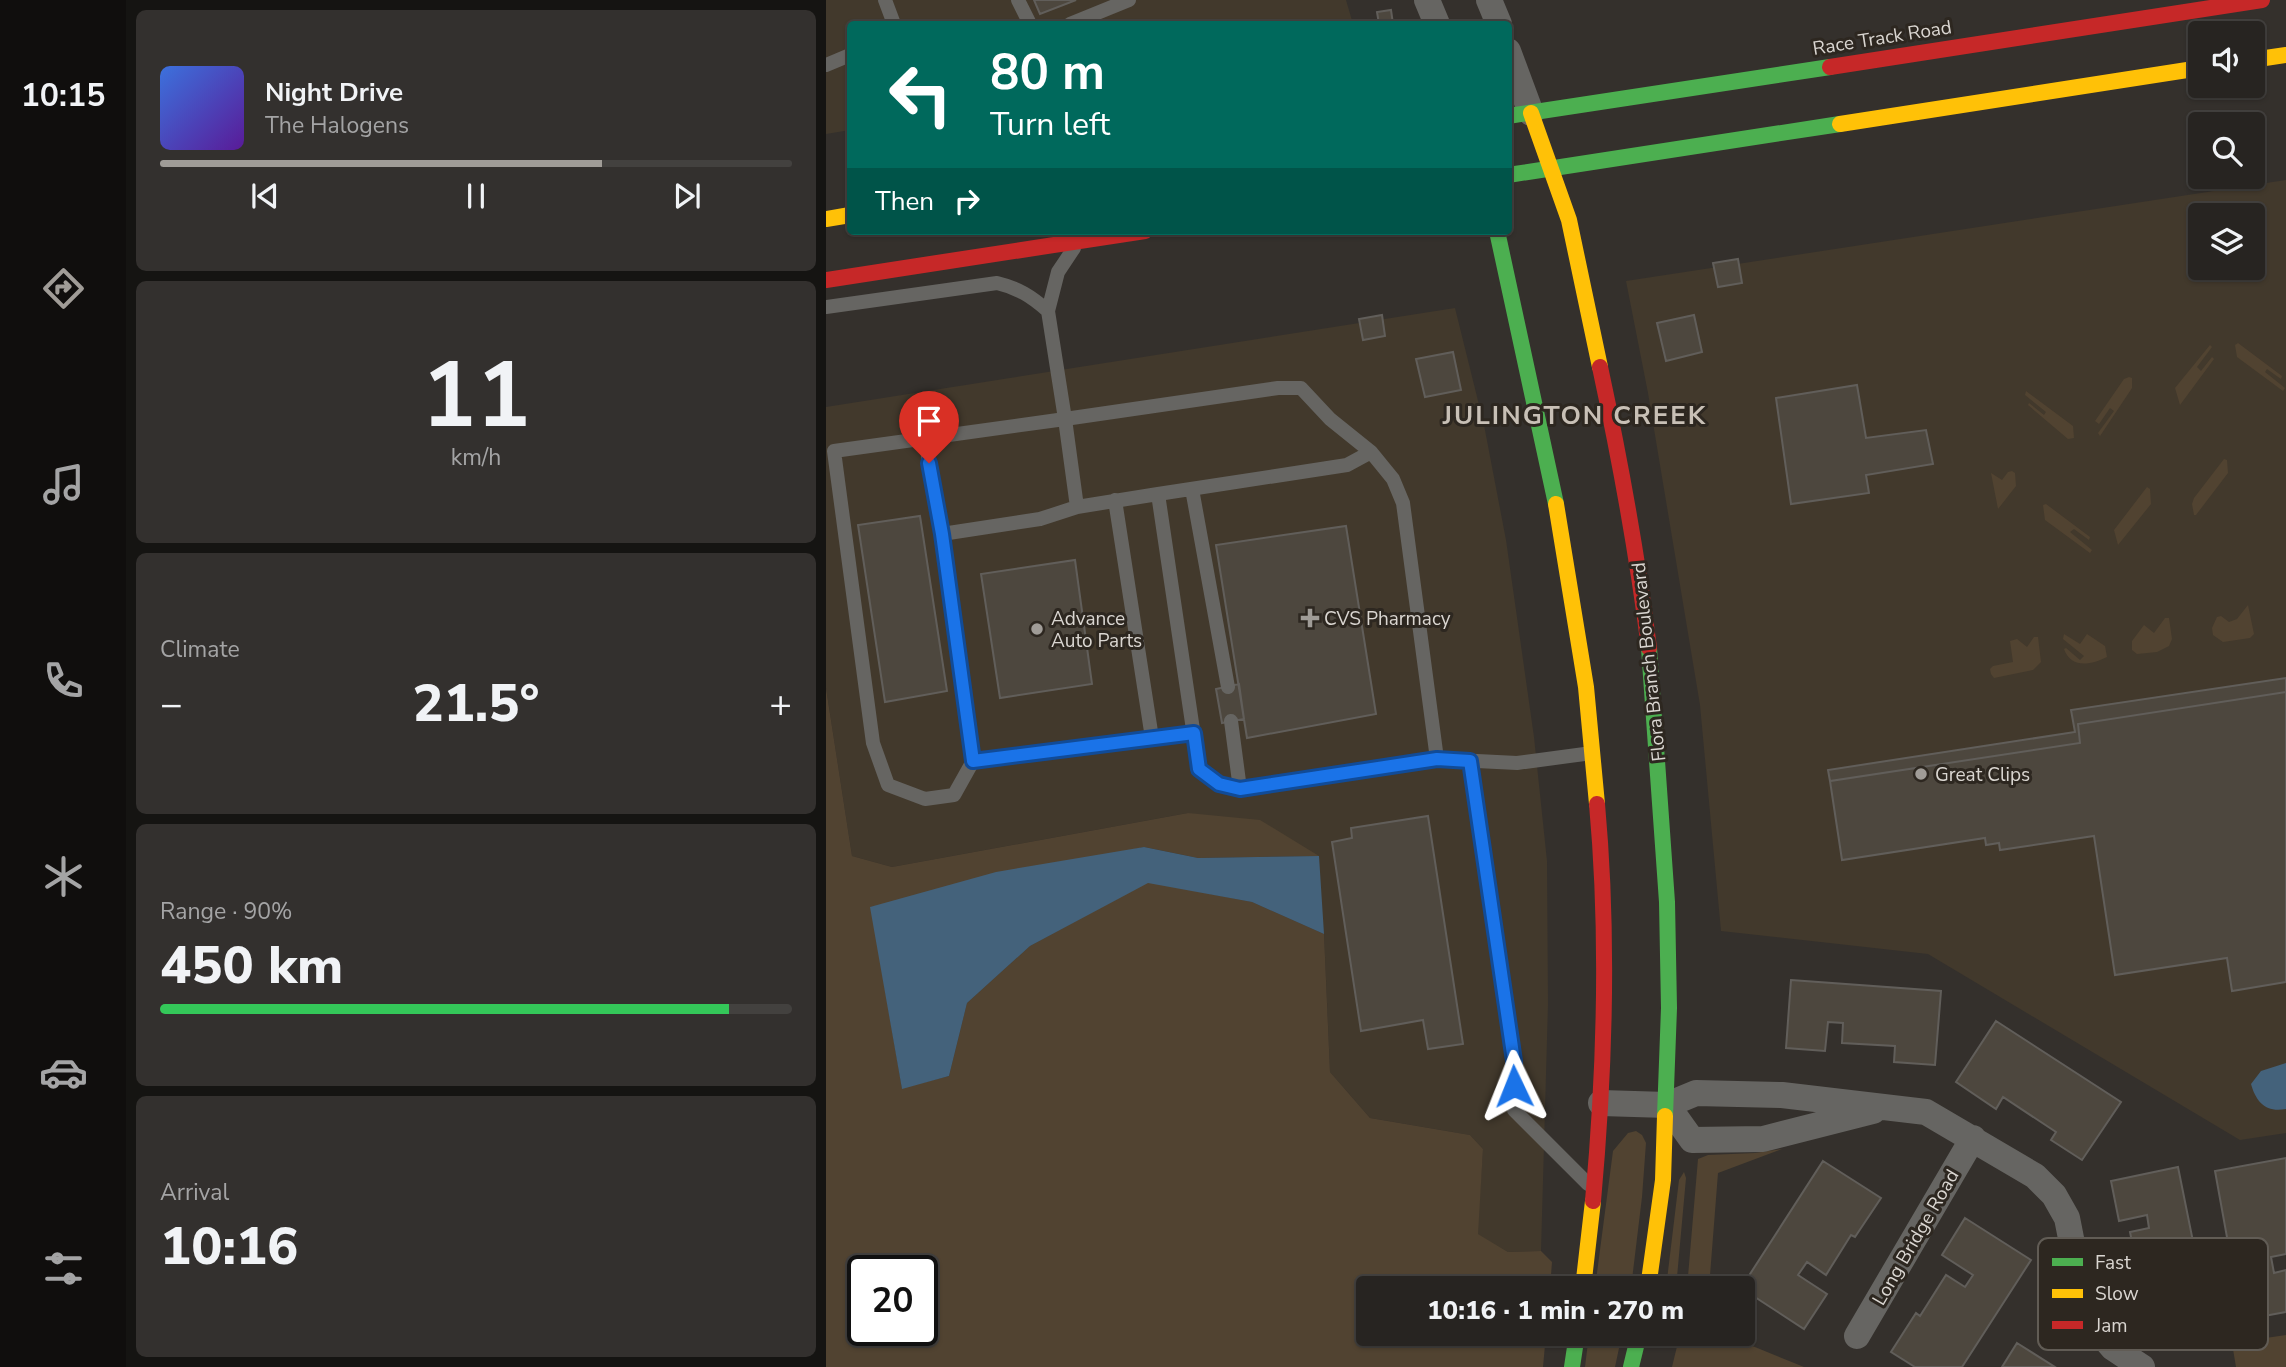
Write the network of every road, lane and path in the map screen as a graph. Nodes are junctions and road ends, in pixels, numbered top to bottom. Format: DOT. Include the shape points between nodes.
graph roads {
  1 [pos="885,0"];
  2 [pos="1018,0"];
  3 [pos="1129,0"];
  4 [pos="1427,0"];
  5 [pos="1489,0"];
  6 [pos="2262,0"];
  7 [pos="893,21"];
  8 [pos="1028,21"];
  9 [pos="1077,21"];
  10 [pos="1436,21"];
  11 [pos="1498,21"];
  12 [pos="2286,55"];
  13 [pos="847,56"];
  14 [pos="2265,59"];
  15 [pos="826,65"];
  16 [pos="2188,70"];
  17 [pos="1512,72"];
  18 [pos="1520,114"];
  19 [pos="1552,169"];
  20 [pos="1512,174"];
  21 [pos="847,216"];
  22 [pos="826,219"];
  23 [pos="1118,235"];
  24 [pos="1498,235"];
  25 [pos="1078,241"];
  26 [pos="826,279"];
  27 [pos="826,307"];
  28 [pos="1048,311"];
  29 [pos="1065,419"];
  30 [pos="925,439"];
  31 [pos="1371,452"];
  32 [pos="1192,489"];
  33 [pos="1158,494"];
  34 [pos="1115,500"];
  35 [pos="1077,507"];
  36 [pos="942,534"];
  37 [pos="1228,687"];
  38 [pos="1231,721"];
  39 [pos="1194,733"];
  40 [pos="1152,738"];
  41 [pos="1593,753"];
  42 [pos="1437,759"];
  43 [pos="973,761"];
  44 [pos="1470,761"];
  45 [pos="1240,789"];
  46 [pos="1763,1095"];
  47 [pos="1601,1103"];
  48 [pos="1667,1105"];
  49 [pos="1888,1107"];
  50 [pos="1973,1138"];
  51 [pos="1763,1139"];
  52 [pos="1594,1190"];
  53 [pos="2071,1238"];
  54 [pos="1584,1276"];
  55 [pos="1650,1276"];
  56 [pos="1857,1336"];
  57 [pos="1575,1346"];
  58 [pos="1636,1346"];
  59 [pos="2116,1350"];
  60 [pos="1572,1367"];
  61 [pos="1631,1367"];
  62 [pos="2140,1367"];
  1 -- 7 [label="lane"];
  2 -- 8 [label="lane"];
  3 -- 9 [label="lane"];
  4 -- 10 [label="street"];
  5 -- 11 [label="street"];
  6 -- 18 [label="street, Race Track Road"];
  12 -- 14 [label="street"];
  13 -- 15 [label="lane"];
  16 -- 19 [label="street"];
  17 -- 18 [label="street, Flora Branch Boulevard"];
  18 -- 19 [label="street, Flora Branch Boulevard"];
  19 -- 20 [label="street"];
  19 -- 48 [label="street, Flora Branch Boulevard" via="1569,220 1618,450 1652,672 1667,902"];
  21 -- 22 [label="street"];
  23 -- 25 [label="street"];
  24 -- 41 [label="street" via="1558,505"];
  25 -- 26 [label="street"];
  25 -- 28 [label="lane" via="1058,272"];
  27 -- 28 [label="lane" via="997,283 1028,294"];
  28 -- 29 [label="lane"];
  29 -- 30 [label="lane"];
  29 -- 31 [label="lane" via="1301,388 1329,419"];
  29 -- 35 [label="lane"];
  30 -- 36 [label="lane"];
  30 -- 43 [label="lane" via="834,451 873,743 888,785 925,799 954,794"];
  31 -- 32 [label="lane" via="1347,465"];
  31 -- 42 [label="lane" via="1393,479 1403,503"];
  32 -- 33 [label="lane"];
  32 -- 37 [label="lane"];
  33 -- 34 [label="lane"];
  33 -- 39 [label="lane"];
  34 -- 35 [label="lane"];
  34 -- 40 [label="lane"];
  35 -- 36 [label="lane" via="1040,519"];
  36 -- 43 [label="lane"];
  38 -- 45 [label="lane"];
  39 -- 40 [label="lane"];
  39 -- 45 [label="lane" via="1199,769 1219,784"];
  40 -- 43 [label="lane"];
  41 -- 44 [label="lane" via="1517,763"];
  41 -- 47 [label="street" via="1603,918"];
  42 -- 44 [label="lane"];
  42 -- 45 [label="lane"];
  44 -- 52 [label="lane" via="1514,1061 1514,1110"];
  46 -- 48 [label="street" via="1696,1093"];
  46 -- 49 [label="street"];
  46 -- 51 [label="street"];
  47 -- 48 [label="street"];
  47 -- 52 [label="street"];
  48 -- 51 [label="street" via="1692,1140"];
  48 -- 55 [label="street, Flora Branch Boulevard" via="1663,1180"];
  49 -- 50 [label="street" via="1926,1112"];
  49 -- 51 [label="street"];
  50 -- 53 [label="street" via="2035,1177 2054,1195 2067,1218"];
  50 -- 56 [label="street, Long Bridge Road"];
  52 -- 54 [label="street"];
  57 -- 60 [label="street"];
  58 -- 61 [label="street"];
  59 -- 62 [label="street"];
}
